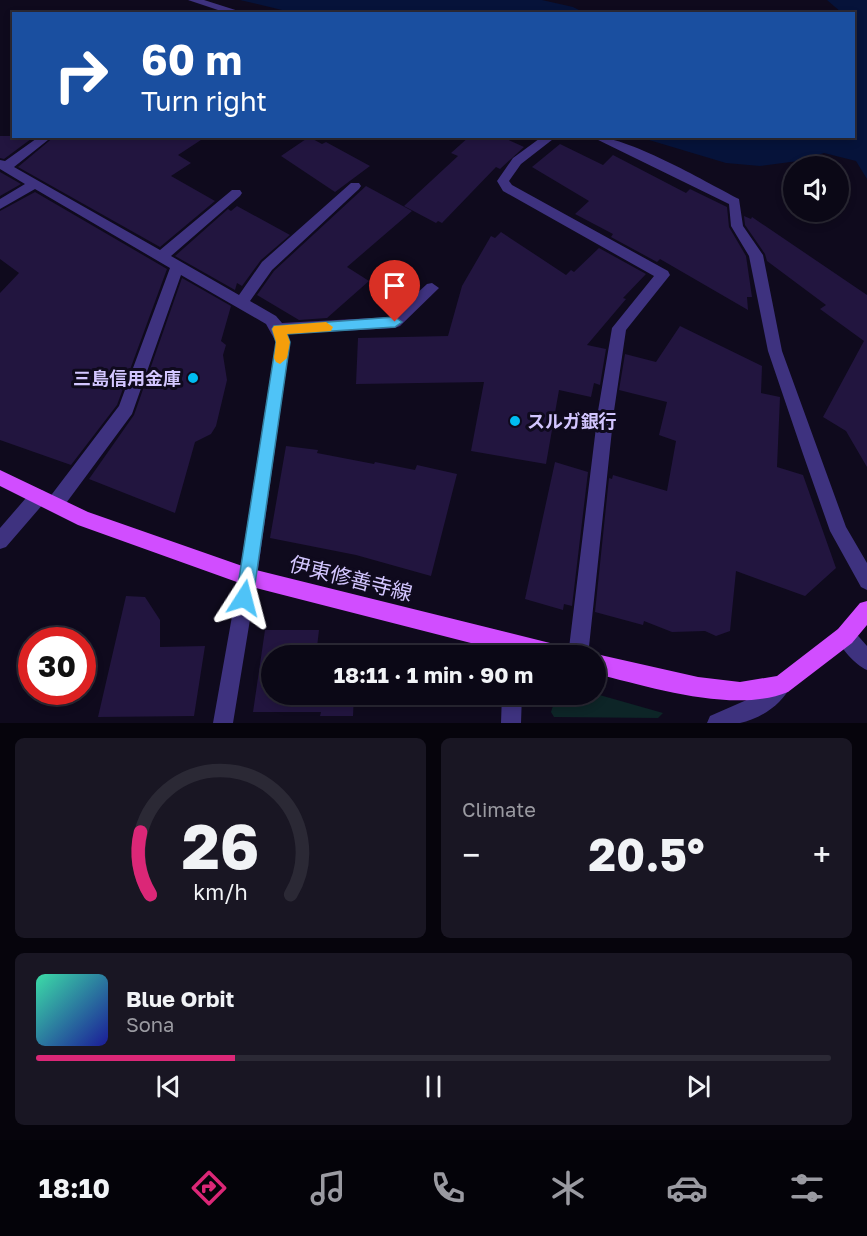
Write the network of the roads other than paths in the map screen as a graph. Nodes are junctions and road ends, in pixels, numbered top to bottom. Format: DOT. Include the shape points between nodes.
graph roads {
  1 [pos="193,0"];
  2 [pos="236,12"];
  3 [pos="45,138"];
  4 [pos="600,138"];
  5 [pos="547,140"];
  6 [pos="3,166"];
  7 [pos="34,184"];
  8 [pos="355,186"];
  9 [pos="236,193"];
  10 [pos="0,205"];
  11 [pos="161,257"];
  12 [pos="177,267"];
  13 [pos="432,288"];
  14 [pos="241,303"];
  15 [pos="278,329"];
  16 [pos="0,478"];
  17 [pos="46,501"];
  18 [pos="0,541"];
  19 [pos="248,577"];
  20 [pos="867,581"];
  21 [pos="867,610"];
  22 [pos="846,636"];
  23 [pos="500,645"];
  24 [pos="579,645"];
  25 [pos="867,660"];
  26 [pos="606,666"];
  27 [pos="781,685"];
  28 [pos="512,705"];
  29 [pos="223,723"];
  30 [pos="511,723"];
  31 [pos="717,723"];
  1 -- 2 [label="street"];
  3 -- 6 [label="street"];
  4 -- 20 [label="street" via="735,202 737,226 756,255 775,351 839,531"];
  5 -- 24 [label="street" via="506,172 503,181 507,188 663,274 619,328"];
  6 -- 7 [label="street"];
  7 -- 10 [label="street"];
  7 -- 11 [label="street"];
  8 -- 14 [label="street" via="267,266"];
  9 -- 11 [label="street"];
  11 -- 12 [label="street"];
  12 -- 14 [label="street"];
  12 -- 17 [label="street" via="126,409"];
  13 -- 15 [label="street" via="395,322"];
  14 -- 15 [label="street" via="271,320"];
  15 -- 19 [label="street" via="283,342"];
  16 -- 17 [label="main road, 伊東修善寺線"];
  17 -- 18 [label="street"];
  17 -- 19 [label="main road, 伊東修善寺線" via="84,519"];
  19 -- 23 [label="main road, 伊東修善寺線"];
  19 -- 29 [label="street"];
  21 -- 22 [label="main road"];
  22 -- 25 [label="street"];
  22 -- 27 [label="main road"];
  26 -- 27 [label="main road" via="698,687 740,692"];
  27 -- 31 [label="street" via="765,702"];
  28 -- 30 [label="street"];
}
